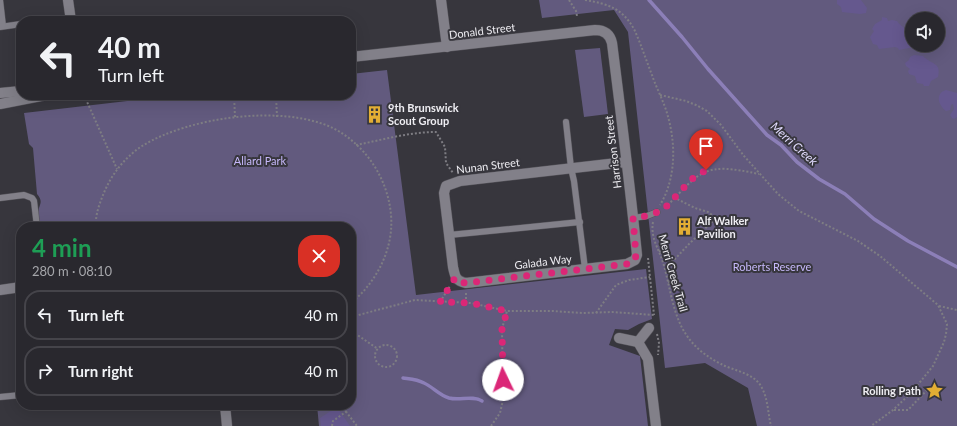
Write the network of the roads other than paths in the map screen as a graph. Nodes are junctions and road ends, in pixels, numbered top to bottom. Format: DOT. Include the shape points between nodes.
graph roads {
  1 [pos="0,0"];
  2 [pos="68,0"];
  3 [pos="441,0"];
  4 [pos="70,16"];
  5 [pos="16,25"];
  6 [pos="2,26"];
  7 [pos="612,41"];
  8 [pos="447,47"];
  9 [pos="356,56"];
  10 [pos="16,91"];
  11 [pos="0,93"];
  12 [pos="20,100"];
  13 [pos="0,104"];
  14 [pos="566,122"];
  15 [pos="626,162"];
  16 [pos="571,168"];
  17 [pos="0,198"];
  18 [pos="657,212"];
  19 [pos="633,218"];
  20 [pos="36,222"];
  21 [pos="580,222"];
  22 [pos="449,235"];
  23 [pos="635,260"];
  24 [pos="585,269"];
  25 [pos="455,278"];
  26 [pos="16,288"];
  27 [pos="0,290"];
  28 [pos="653,329"];
  29 [pos="619,338"];
  30 [pos="638,342"];
  31 [pos="16,395"];
  32 [pos="0,397"];
  33 [pos="225,410"];
  34 [pos="227,426"];
  35 [pos="656,426"];
  1 -- 6 [label="lane"];
  2 -- 4 [label="street"];
  3 -- 8 [label="street"];
  5 -- 6 [label="lane"];
  7 -- 8 [label="street, Donald Street" via="608,34 595,30"];
  7 -- 15 [label="street, Harrison Street"];
  8 -- 9 [label="street, Donald Street"];
  10 -- 11 [label="street"];
  12 -- 13 [label="street"];
  14 -- 16 [label="lane"];
  15 -- 16 [label="street, Nunan Street"];
  15 -- 19 [label="street, Harrison Street"];
  16 -- 21 [label="lane"];
  16 -- 22 [label="street, Nunan Street" via="460,181 446,186 444,193"];
  17 -- 20 [label="lane" via="24,195 32,198"];
  18 -- 19 [label="lane"];
  19 -- 23 [label="street, Harrison Street"];
  21 -- 22 [label="lane"];
  21 -- 24 [label="lane"];
  22 -- 25 [label="street, Nunan Street"];
  23 -- 24 [label="street, Galada Way" via="627,264"];
  24 -- 25 [label="street, Galada Way" via="466,283"];
  26 -- 27 [label="street"];
  28 -- 30 [label="street"];
  29 -- 30 [label="street"];
  30 -- 35 [label="street" via="648,359"];
  31 -- 32 [label="lane"];
  33 -- 34 [label="street"];
}
